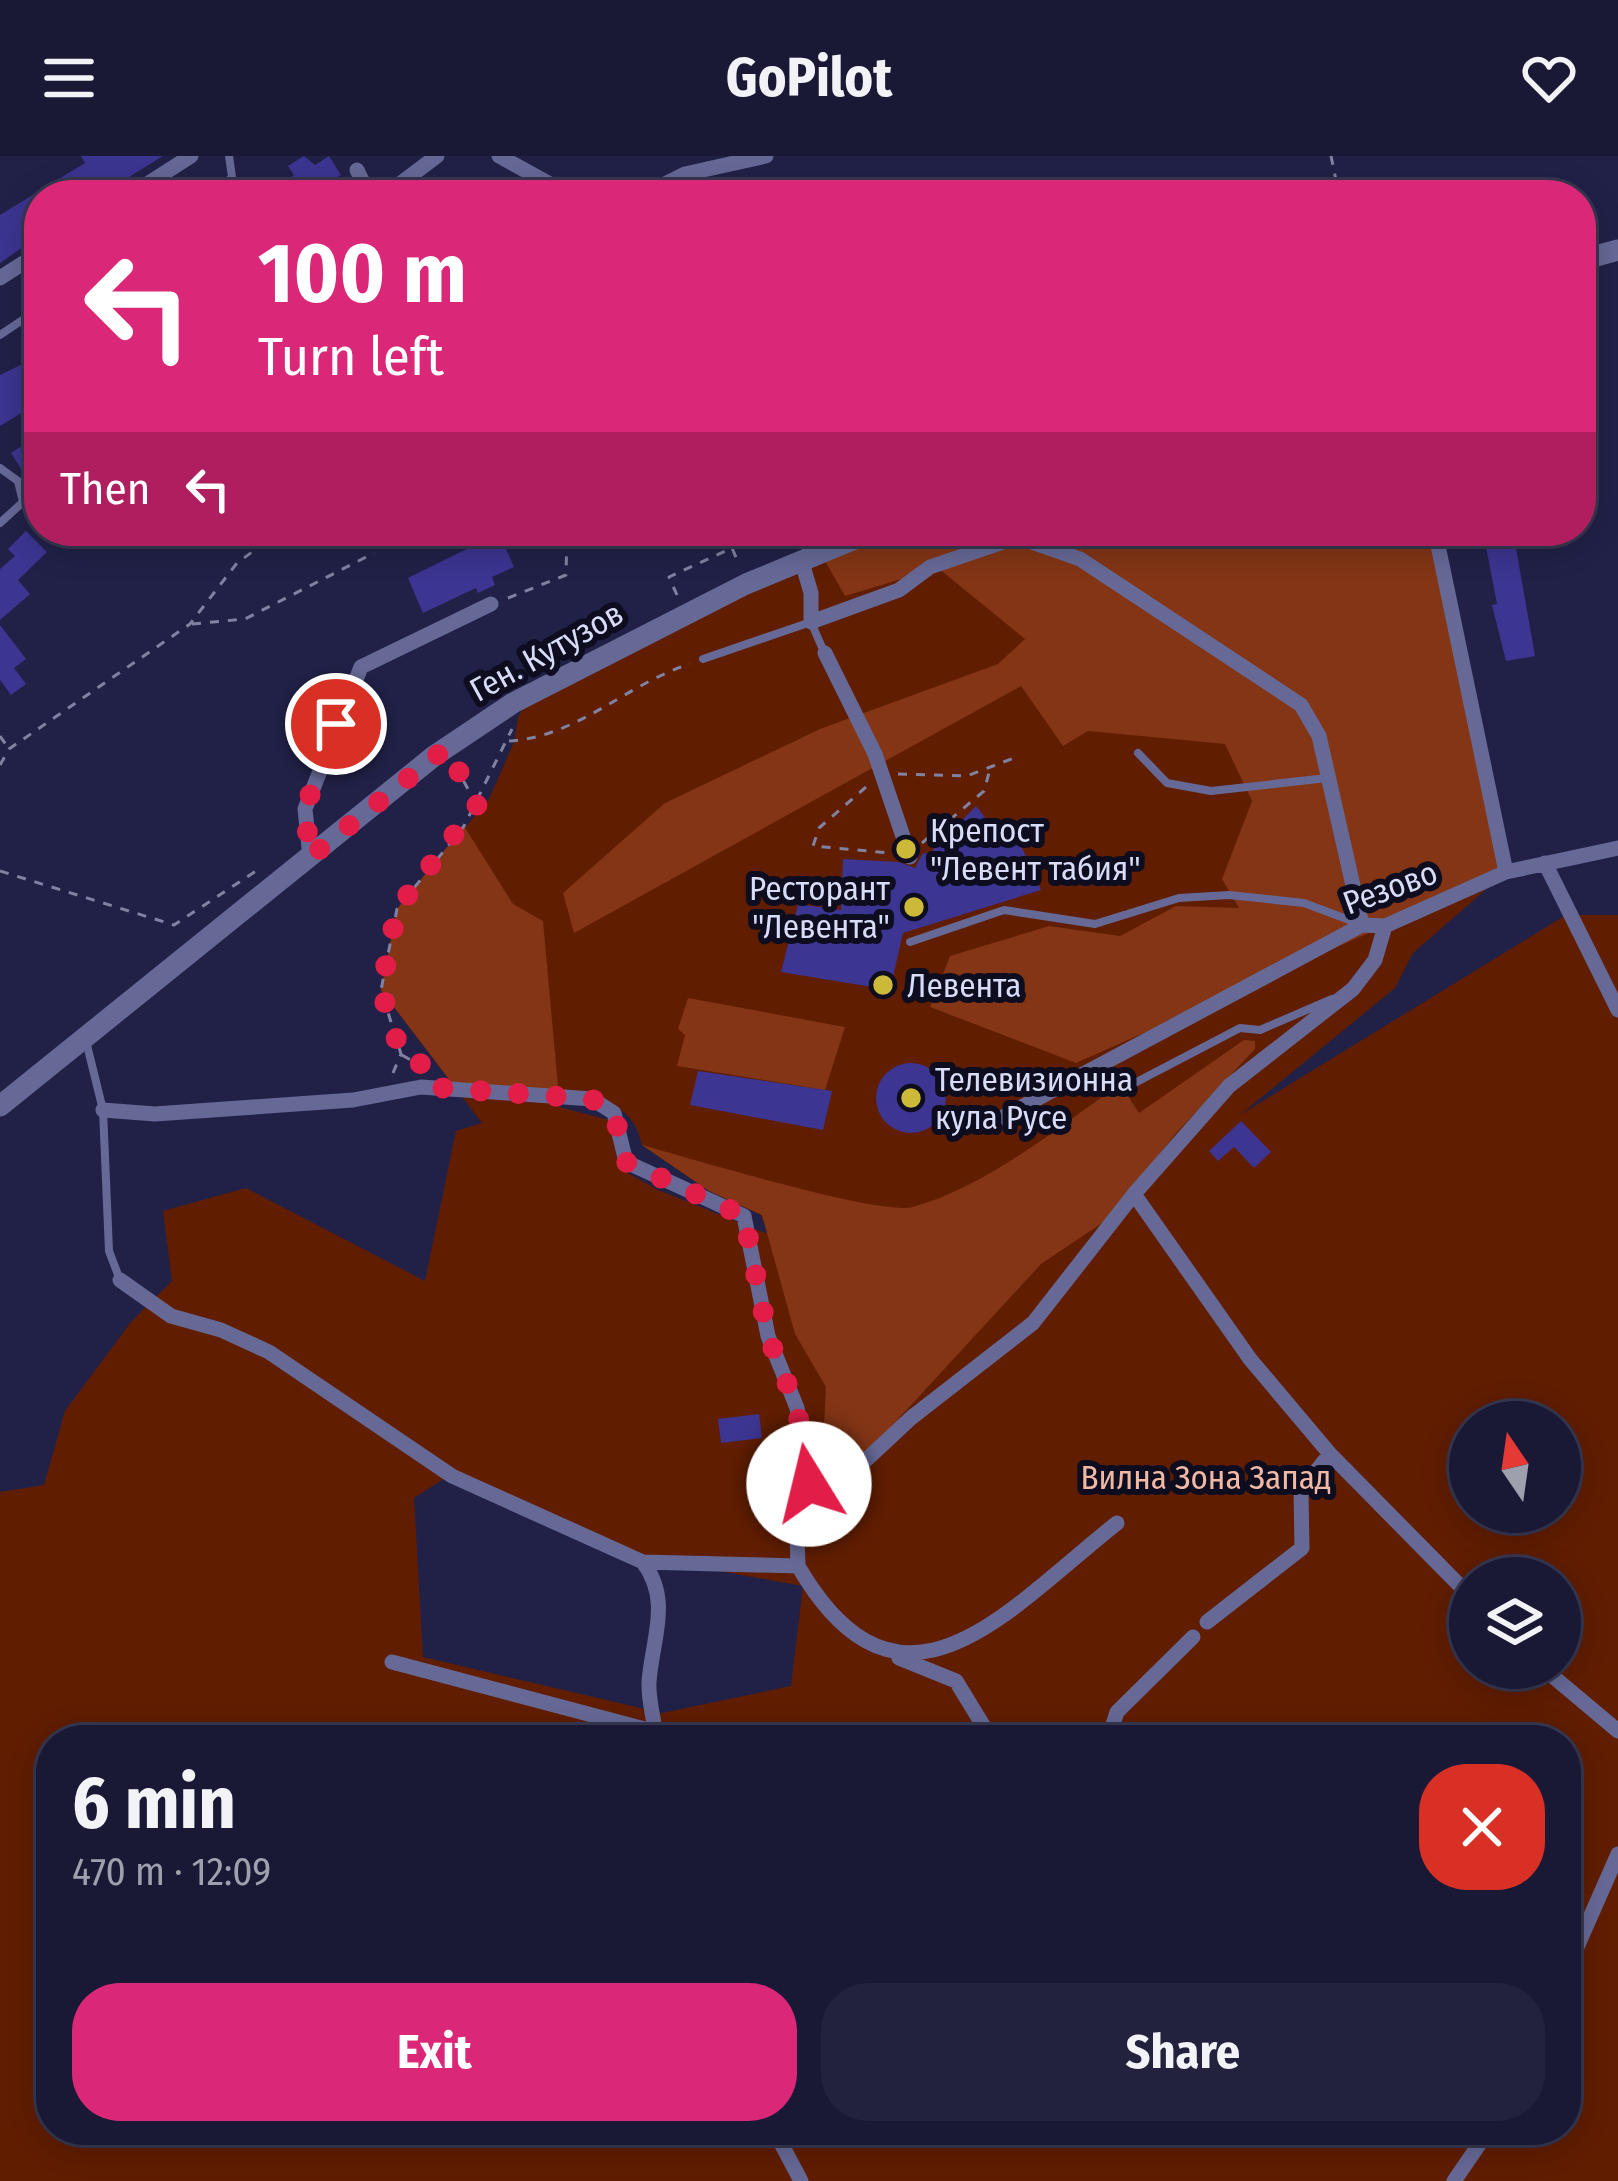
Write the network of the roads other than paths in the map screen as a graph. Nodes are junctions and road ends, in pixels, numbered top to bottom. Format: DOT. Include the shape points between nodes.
graph roads {
  1 [pos="190,156"];
  2 [pos="436,156"];
  3 [pos="499,156"];
  4 [pos="766,156"];
  5 [pos="357,170"];
  6 [pos="153,180"];
  7 [pos="362,180"];
  8 [pos="405,180"];
  9 [pos="543,180"];
  10 [pos="674,180"];
  11 [pos="0,468"];
  12 [pos="0,524"];
  13 [pos="835,546"];
  14 [pos="990,546"];
  15 [pos="1050,546"];
  16 [pos="1438,546"];
  17 [pos="801,559"];
  18 [pos="491,604"];
  19 [pos="811,622"];
  20 [pos="825,653"];
  21 [pos="703,658"];
  22 [pos="1138,753"];
  23 [pos="1328,778"];
  24 [pos="1618,848"];
  25 [pos="909,852"];
  26 [pos="310,857"];
  27 [pos="1545,862"];
  28 [pos="1506,872"];
  29 [pos="1362,925"];
  30 [pos="1385,926"];
  31 [pos="910,942"];
  32 [pos="1353,989"];
  33 [pos="1618,1010"];
  34 [pos="86,1040"];
  35 [pos="1127,1087"];
  36 [pos="0,1106"];
  37 [pos="103,1110"];
  38 [pos="988,1125"];
  39 [pos="1134,1194"];
  40 [pos="120,1280"];
  41 [pos="1330,1454"];
  42 [pos="807,1515"];
  43 [pos="1118,1523"];
  44 [pos="643,1562"];
  45 [pos="798,1566"];
  46 [pos="1449,1575"];
  47 [pos="1208,1622"];
  48 [pos="1193,1637"];
  49 [pos="885,1653"];
  50 [pos="392,1662"];
  51 [pos="1569,1689"];
  52 [pos="617,1725"];
  53 [pos="655,1725"];
  54 [pos="983,1725"];
  55 [pos="1113,1725"];
  56 [pos="1618,1731"];
  57 [pos="1618,1854"];
  58 [pos="1581,1938"];
  59 [pos="782,2145"];
  60 [pos="1479,2145"];
  61 [pos="801,2181"];
  62 [pos="1454,2181"];
  1 -- 6 [label="street"];
  2 -- 8 [label="street"];
  3 -- 9 [label="street"];
  4 -- 10 [label="street"];
  5 -- 7 [label="street"];
  11 -- 12 [label="lane" via="19,481 22,502"];
  13 -- 17 [label="street, Ген. Кутузов"];
  14 -- 19 [label="street"];
  15 -- 23 [label="street" via="1301,705 1319,736"];
  16 -- 28 [label="street"];
  17 -- 19 [label="street"];
  17 -- 26 [label="street, Ген. Кутузов" via="513,703"];
  18 -- 26 [label="street" via="361,667 305,809"];
  19 -- 20 [label="lane"];
  19 -- 21 [label="lane"];
  20 -- 25 [label="street"];
  22 -- 23 [label="lane" via="1167,783 1211,791"];
  23 -- 29 [label="street"];
  24 -- 27 [label="street, Резово"];
  26 -- 34 [label="street, Ген. Кутузов"];
  27 -- 28 [label="street, Резово"];
  27 -- 33 [label="street"];
  28 -- 30 [label="street, Резово"];
  29 -- 30 [label="street, Резово"];
  29 -- 31 [label="lane" via="1304,903 1229,895 1179,898 1095,925 1004,910"];
  29 -- 38 [label="street, Резово"];
  30 -- 32 [label="street" via="1375,960"];
  32 -- 35 [label="lane" via="1260,1030 1240,1028"];
  32 -- 39 [label="street" via="1229,1086"];
  34 -- 36 [label="street, Ген. Кутузов"];
  34 -- 37 [label="lane"];
  37 -- 40 [label="lane" via="110,1251"];
  37 -- 42 [label="street" via="155,1114 431,1087 592,1099 614,1113 626,1162 744,1216 768,1336 797,1408"];
  39 -- 41 [label="street" via="1250,1359"];
  39 -- 42 [label="street" via="1033,1323 854,1466"];
  40 -- 44 [label="street" via="170,1316 269,1352 452,1476"];
  41 -- 46 [label="street"];
  41 -- 47 [label="street" via="1301,1490 1301,1547"];
  42 -- 45 [label="street" via="797,1535"];
  43 -- 49 [label="street" via="964,1643"];
  44 -- 45 [label="street"];
  44 -- 53 [label="street" via="657,1580 660,1639 649,1677"];
  45 -- 49 [label="street" via="824,1606"];
  48 -- 55 [label="street"];
  49 -- 54 [label="street" via="956,1681"];
  50 -- 52 [label="street"];
  51 -- 56 [label="street"];
  57 -- 58 [label="street"];
  59 -- 61 [label="street"];
  60 -- 62 [label="street"];
}
